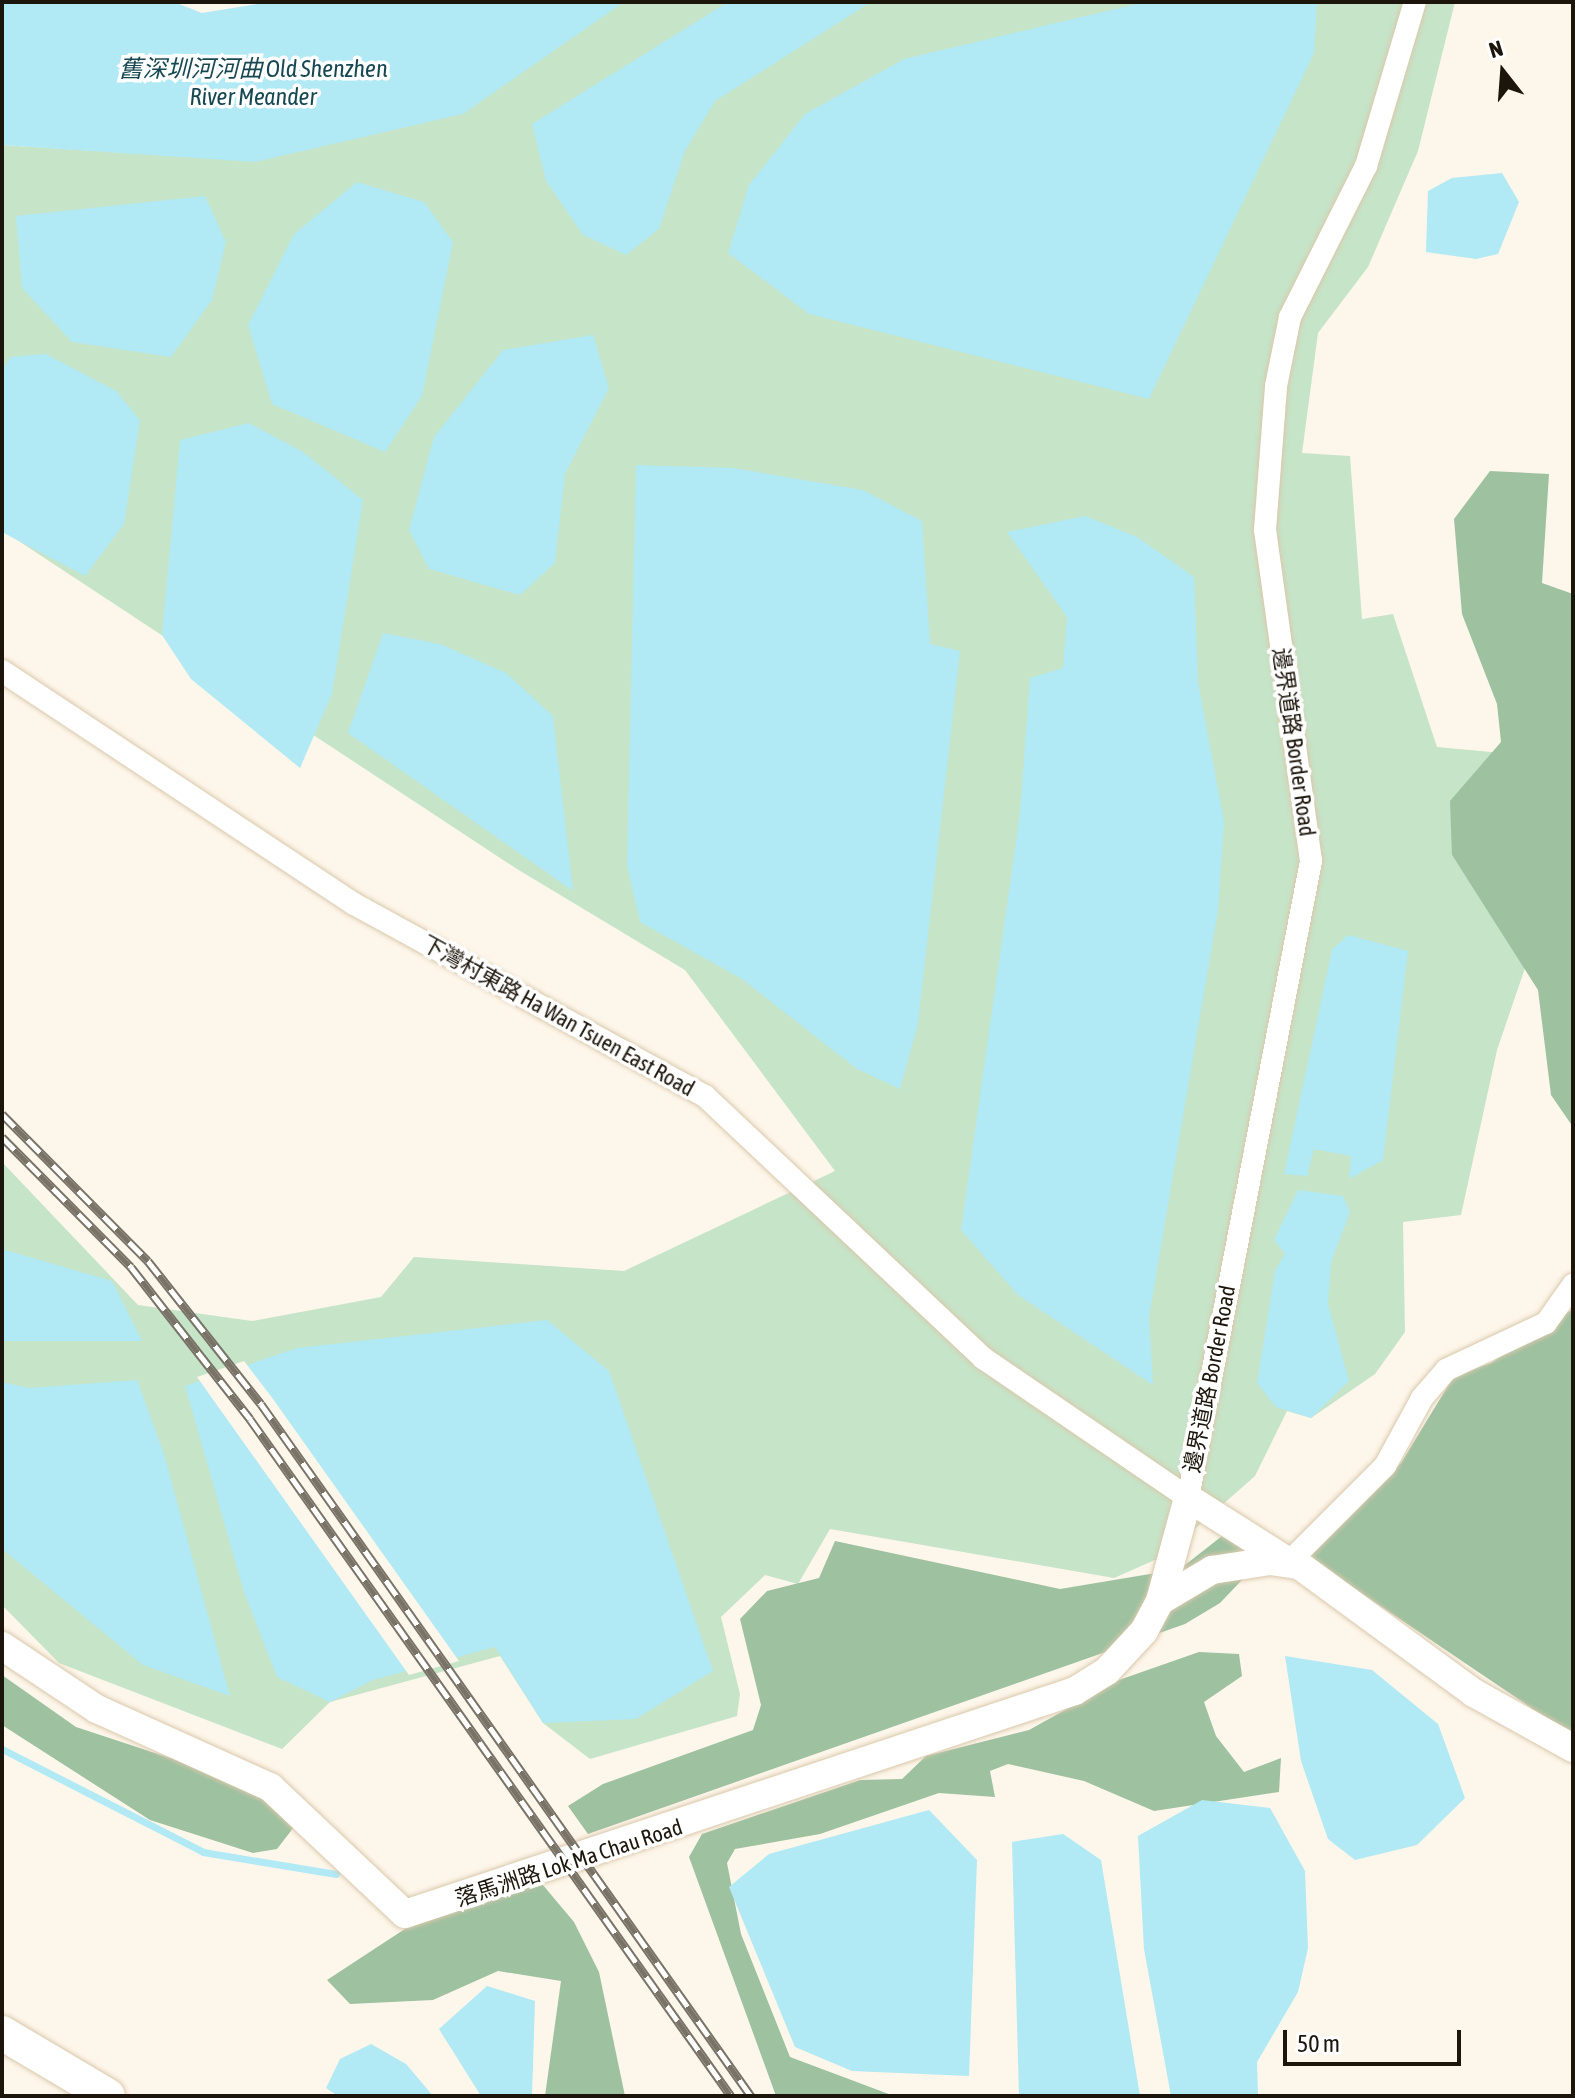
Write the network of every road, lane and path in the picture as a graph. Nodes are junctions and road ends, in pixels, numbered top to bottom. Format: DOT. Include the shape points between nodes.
graph roads {
  1 [pos="1415,2"];
  2 [pos="2,671"];
  3 [pos="1573,1285"];
  4 [pos="1188,1498"];
  5 [pos="1289,1562"];
  6 [pos="1160,1601"];
  7 [pos="2,1646"];
  8 [pos="1573,1748"];
  9 [pos="2,2033"];
  10 [pos="108,2096"];
  1 -- 4 [label="street, 邊界道路 Border Road" via="1366,166 1290,317 1276,386 1265,530 1311,861"];
  2 -- 4 [label="street, 下灣村東路 Ha Wan Tsuen East Road" via="330,890 705,1096 983,1358"];
  3 -- 5 [label="street" via="1546,1323 1446,1370 1422,1398 1385,1466"];
  4 -- 5 [label="street"];
  4 -- 6 [label="street, 落馬洲路 Lok Ma Chau Road"];
  5 -- 6 [label="street, 落馬洲路 Lok Ma Chau Road" via="1212,1570"];
  5 -- 8 [label="street" via="1474,1693"];
  6 -- 7 [label="street, 落馬洲路 Lok Ma Chau Road" via="1135,1644 1075,1691 405,1914 270,1787 97,1709"];
  9 -- 10 [label="main road"];
}
